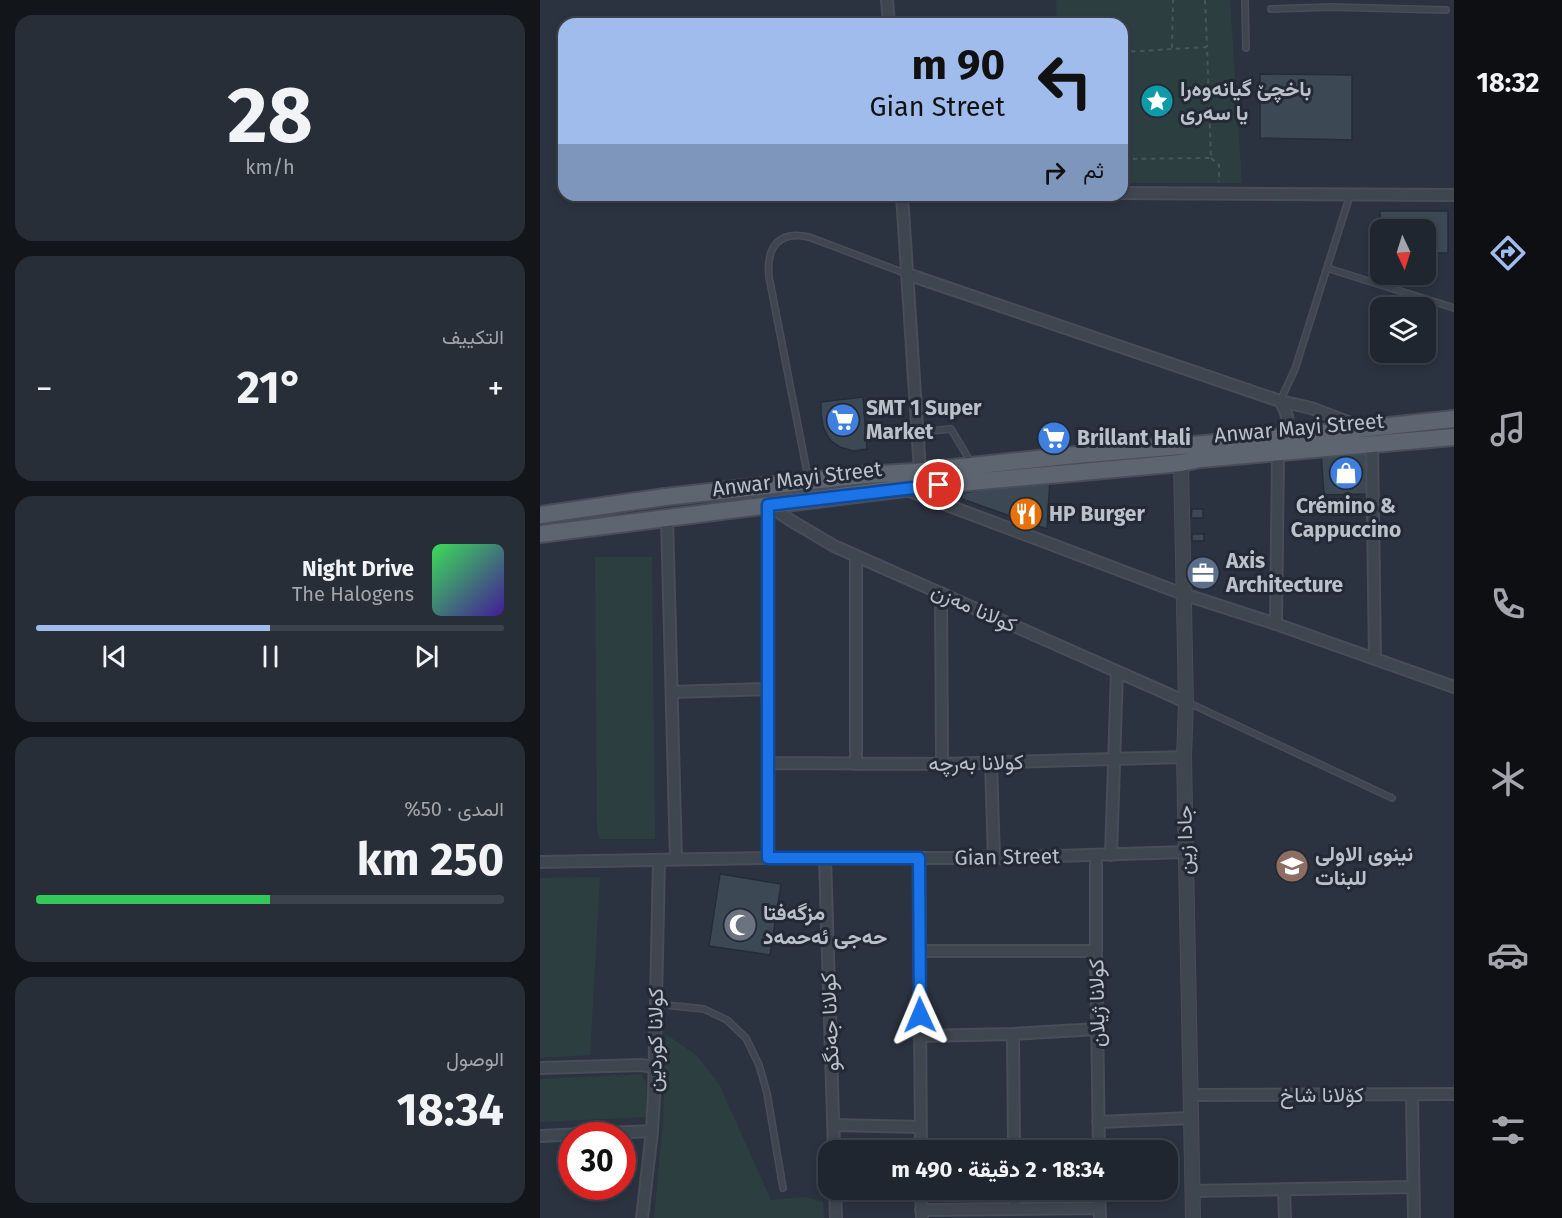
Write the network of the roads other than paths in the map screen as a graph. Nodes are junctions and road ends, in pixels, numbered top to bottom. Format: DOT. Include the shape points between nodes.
graph roads {
  1 [pos="886,0"];
  2 [pos="1245,0"];
  3 [pos="1330,3"];
  4 [pos="1271,9"];
  5 [pos="1446,10"];
  6 [pos="888,18"];
  7 [pos="1246,48"];
  8 [pos="1128,193"];
  9 [pos="1350,194"];
  10 [pos="1454,195"];
  11 [pos="902,201"];
  12 [pos="1327,268"];
  13 [pos="907,274"];
  14 [pos="1454,308"];
  15 [pos="1280,401"];
  16 [pos="1454,419"];
  17 [pos="1364,428"];
  18 [pos="917,432"];
  19 [pos="1454,436"];
  20 [pos="1372,444"];
  21 [pos="1281,445"];
  22 [pos="1181,463"];
  23 [pos="1078,464"];
  24 [pos="973,466"];
  25 [pos="920,471"];
  26 [pos="809,481"];
  27 [pos="904,488"];
  28 [pos="768,505"];
  29 [pos="540,515"];
  30 [pos="667,518"];
  31 [pos="540,534"];
  32 [pos="856,556"];
  33 [pos="941,593"];
  34 [pos="1184,594"];
  35 [pos="1276,624"];
  36 [pos="1375,659"];
  37 [pos="1117,672"];
  38 [pos="1454,687"];
  39 [pos="768,689"];
  40 [pos="672,692"];
  41 [pos="1186,702"];
  42 [pos="1184,757"];
  43 [pos="1115,759"];
  44 [pos="769,763"];
  45 [pos="991,763"];
  46 [pos="856,764"];
  47 [pos="942,764"];
  48 [pos="1392,798"];
  49 [pos="1186,852"];
  50 [pos="1111,855"];
  51 [pos="1096,856"];
  52 [pos="768,858"];
  53 [pos="825,858"];
  54 [pos="919,858"];
  55 [pos="994,858"];
  56 [pos="676,860"];
  57 [pos="659,861"];
  58 [pos="540,862"];
  59 [pos="920,951"];
  60 [pos="1096,951"];
  61 [pos="656,1004"];
  62 [pos="1098,1029"];
  63 [pos="1013,1034"];
  64 [pos="920,1036"];
  65 [pos="654,1067"];
  66 [pos="540,1068"];
  67 [pos="1454,1094"];
  68 [pos="1191,1095"];
  69 [pos="1412,1095"];
  70 [pos="1191,1118"];
  71 [pos="1098,1122"];
  72 [pos="833,1125"];
  73 [pos="921,1127"];
  74 [pos="652,1131"];
  75 [pos="540,1136"];
  76 [pos="834,1140"];
  77 [pos="921,1140"];
  78 [pos="1014,1140"];
  79 [pos="1099,1140"];
  80 [pos="783,1188"];
  81 [pos="1413,1188"];
  82 [pos="1284,1190"];
  83 [pos="1193,1191"];
  84 [pos="835,1200"];
  85 [pos="1014,1200"];
  86 [pos="1014,1208"];
  87 [pos="1100,1213"];
  88 [pos="922,1214"];
  89 [pos="642,1218"];
  90 [pos="836,1218"];
  91 [pos="1193,1218"];
  92 [pos="1285,1218"];
  93 [pos="1414,1218"];
  1 -- 6 [label="street"];
  2 -- 7 [label="lane"];
  3 -- 4 [label="lane"];
  3 -- 5 [label="lane"];
  8 -- 9 [label="street"];
  9 -- 10 [label="street"];
  9 -- 12 [label="lane"];
  11 -- 13 [label="street"];
  12 -- 14 [label="lane"];
  12 -- 15 [label="lane" via="1295,369"];
  13 -- 15 [label="street"];
  13 -- 18 [label="street"];
  13 -- 26 [label="lane" via="799,235 780,240 768,257"];
  15 -- 17 [label="street"];
  15 -- 21 [label="street" via="1289,421"];
  16 -- 17 [label="main road, Anwar Mayi Street"];
  17 -- 21 [label="main road, Anwar Mayi Street"];
  18 -- 24 [label="lane" via="951,429"];
  18 -- 25 [label="street"];
  19 -- 20 [label="main road, Anwar Mayi Street"];
  20 -- 21 [label="main road, Anwar Mayi Street"];
  20 -- 36 [label="street"];
  21 -- 22 [label="main road, Anwar Mayi Street"];
  21 -- 23 [label="main road, Anwar Mayi Street"];
  21 -- 35 [label="street"];
  22 -- 23 [label="main road, Anwar Mayi Street"];
  22 -- 34 [label="street, جادا زین"];
  23 -- 24 [label="main road, Anwar Mayi Street"];
  23 -- 27 [label="main road, Anwar Mayi Street"];
  24 -- 25 [label="main road, Anwar Mayi Street"];
  25 -- 26 [label="main road, Anwar Mayi Street"];
  26 -- 29 [label="main road, Anwar Mayi Street"];
  27 -- 28 [label="main road, Anwar Mayi Street"];
  27 -- 34 [label="street"];
  28 -- 30 [label="main road, Anwar Mayi Street"];
  28 -- 32 [label="street, کولانا مەزن" via="811,534"];
  28 -- 39 [label="street"];
  30 -- 31 [label="main road, Anwar Mayi Street"];
  30 -- 40 [label="street"];
  32 -- 33 [label="street, کولانا مەزن"];
  32 -- 46 [label="street"];
  33 -- 37 [label="street, کولانا مەزن"];
  33 -- 47 [label="street"];
  34 -- 35 [label="street"];
  34 -- 41 [label="street, جادا زین"];
  35 -- 36 [label="street"];
  36 -- 38 [label="street"];
  37 -- 41 [label="street, کولانا مەزن"];
  37 -- 43 [label="street"];
  39 -- 40 [label="street"];
  39 -- 44 [label="street"];
  40 -- 56 [label="street"];
  41 -- 42 [label="street, جادا زین"];
  41 -- 48 [label="lane"];
  42 -- 43 [label="street, کولانا بەرچە"];
  42 -- 49 [label="street, جادا زین"];
  43 -- 45 [label="street, کولانا بەرچە"];
  43 -- 50 [label="street"];
  44 -- 46 [label="street, کولانا بەرچە"];
  44 -- 52 [label="street"];
  45 -- 47 [label="street, کولانا بەرچە"];
  45 -- 55 [label="street"];
  46 -- 47 [label="street, کولانا بەرچە"];
  49 -- 50 [label="street, Gian Street"];
  49 -- 68 [label="street, جادا زین"];
  50 -- 51 [label="street, Gian Street"];
  51 -- 55 [label="street, Gian Street"];
  51 -- 60 [label="street, کولانا ژیلان"];
  52 -- 53 [label="street, Gian Street"];
  52 -- 56 [label="street, Gian Street"];
  53 -- 54 [label="street, Gian Street"];
  53 -- 72 [label="street, کولانا جەنگو"];
  54 -- 55 [label="street, Gian Street"];
  54 -- 59 [label="street"];
  56 -- 57 [label="street, Gian Street"];
  57 -- 58 [label="street, Gian Street"];
  57 -- 61 [label="street, کولانا کوردین"];
  59 -- 60 [label="street"];
  59 -- 64 [label="street"];
  60 -- 62 [label="street, کولانا ژیلان"];
  61 -- 65 [label="street, کولانا کوردین"];
  61 -- 80 [label="lane" via="704,1009 727,1020 746,1038 767,1093"];
  62 -- 63 [label="street"];
  62 -- 71 [label="street, کولانا ژیلان"];
  63 -- 64 [label="street"];
  63 -- 78 [label="street"];
  64 -- 73 [label="street"];
  65 -- 66 [label="street"];
  65 -- 74 [label="street, کولانا کوردین"];
  67 -- 69 [label="street, کۆلانا شاخ"];
  68 -- 69 [label="street, کۆلانا شاخ"];
  68 -- 70 [label="street, جادا زین"];
  69 -- 81 [label="street"];
  70 -- 71 [label="street"];
  70 -- 83 [label="street, جادا زین"];
  71 -- 79 [label="street, کولانا ژیلان"];
  72 -- 73 [label="street"];
  72 -- 76 [label="street, کولانا جەنگو"];
  73 -- 77 [label="street"];
  74 -- 75 [label="street"];
  74 -- 89 [label="street, کولانا کوردین"];
  81 -- 82 [label="street"];
  81 -- 93 [label="street"];
  82 -- 83 [label="street"];
  82 -- 92 [label="street"];
  83 -- 91 [label="street, جادا زین"];
  84 -- 90 [label="street"];
  85 -- 86 [label="street"];
  86 -- 87 [label="street"];
  86 -- 88 [label="street"];
}
